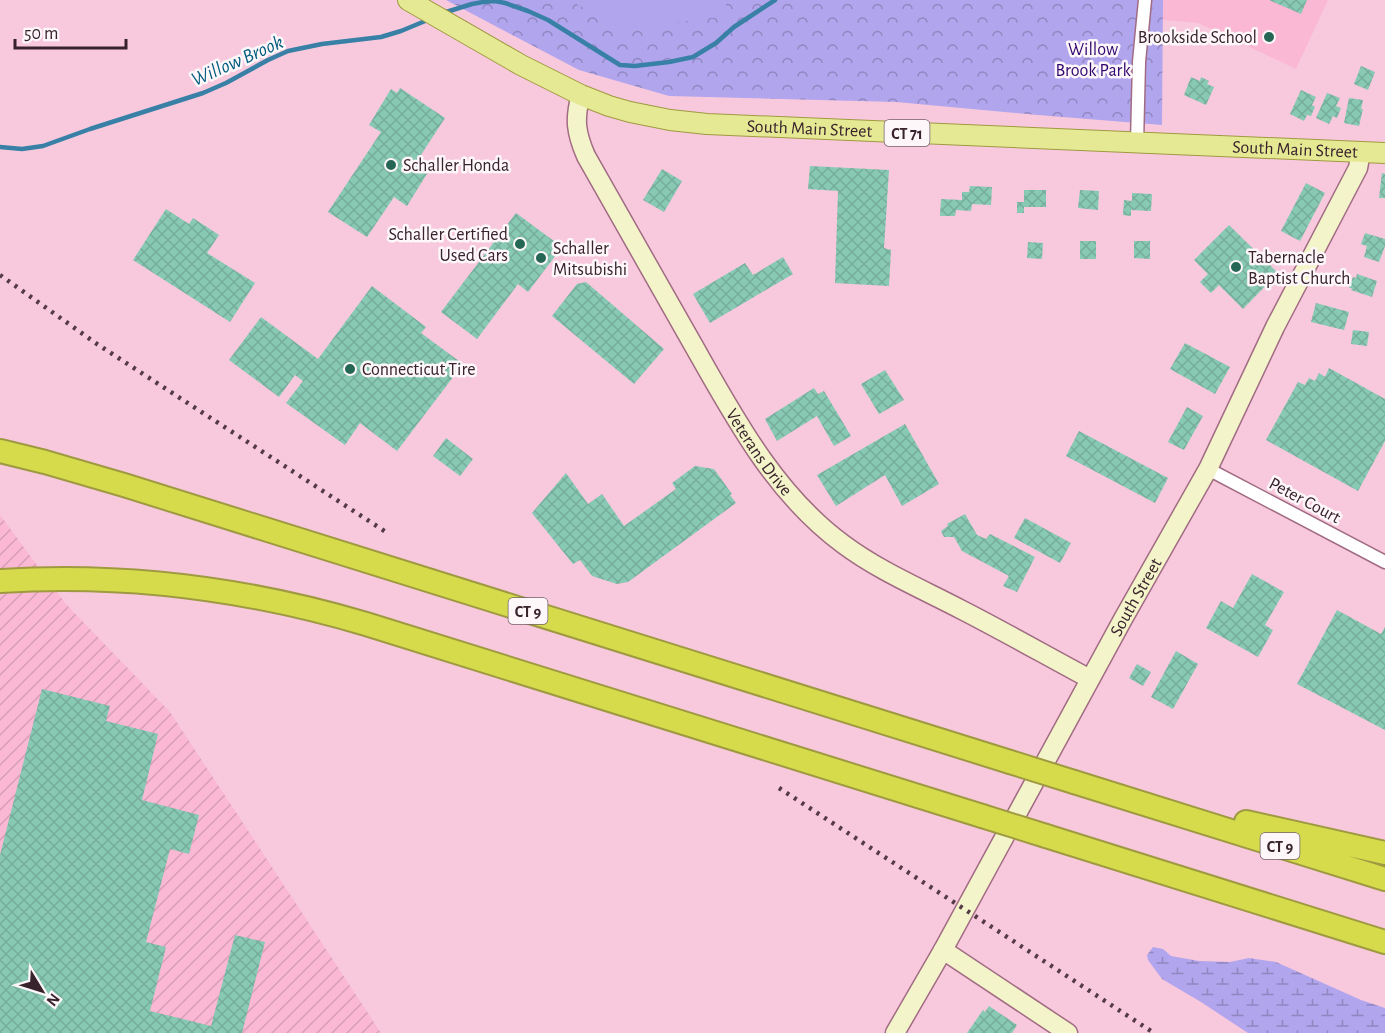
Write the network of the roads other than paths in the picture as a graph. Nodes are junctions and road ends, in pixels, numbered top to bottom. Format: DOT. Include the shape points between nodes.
graph roads {
  1 [pos="1145,0"];
  2 [pos="416,4"];
  3 [pos="581,95"];
  4 [pos="1137,143"];
  5 [pos="1361,152"];
  6 [pos="1385,153"];
  7 [pos="0,451"];
  8 [pos="1208,469"];
  9 [pos="1385,562"];
  10 [pos="0,581"];
  11 [pos="1090,679"];
  12 [pos="1174,813"];
  13 [pos="1385,853"];
  14 [pos="1385,879"];
  15 [pos="1385,942"];
  16 [pos="943,950"];
  17 [pos="895,1033"];
  18 [pos="1068,1033"];
  1 -- 4 [label="street"];
  2 -- 3 [label="main road, South Main Street / CT 71"];
  3 -- 4 [label="main road, South Main Street / CT 71" via="623,110 697,123"];
  3 -- 11 [label="main road, Veterans Drive" via="576,127 586,156 735,416 784,488 819,524 857,554"];
  4 -- 5 [label="main road, South Main Street / CT 71"];
  5 -- 6 [label="main road, South Main Street / CT 71"];
  5 -- 8 [label="main road, South Street" via="1358,168 1271,335"];
  7 -- 12 [label="highway, CT 9, bridge" via="136,489"];
  8 -- 9 [label="street, Peter Court"];
  8 -- 11 [label="main road, South Street"];
  10 -- 15 [label="highway, bridge" via="46,578 152,582 285,603 343,617"];
  11 -- 16 [label="main road, South Street"];
  12 -- 13 [label="highway" via="1231,818"];
  12 -- 14 [label="highway, CT 9"];
  16 -- 17 [label="main road, South Street"];
  16 -- 18 [label="main road"];
}
